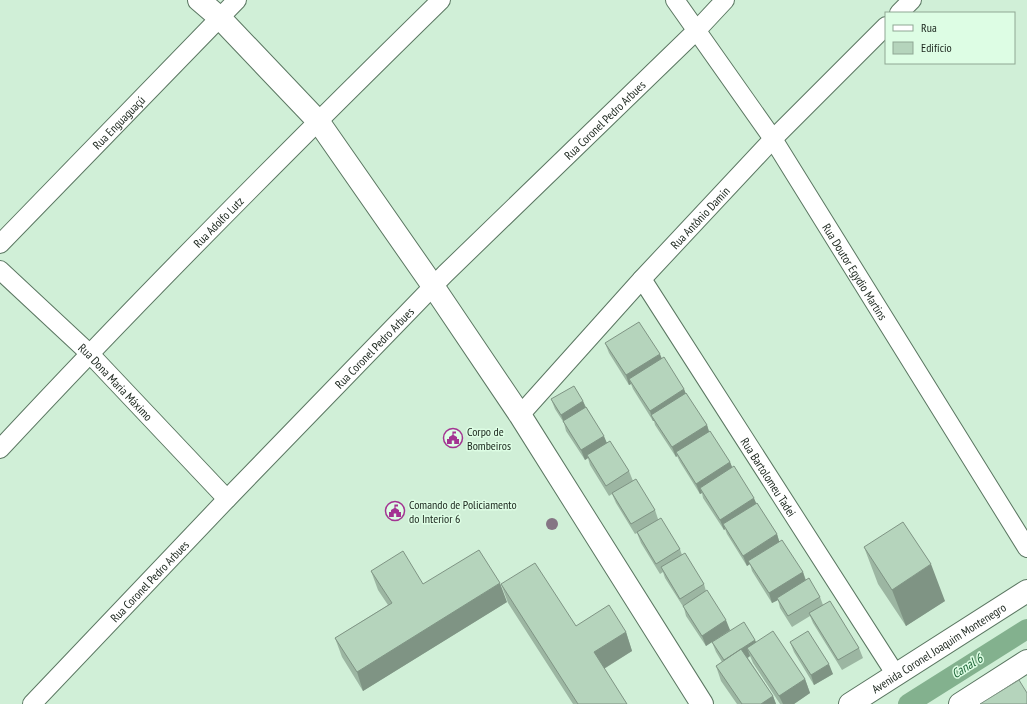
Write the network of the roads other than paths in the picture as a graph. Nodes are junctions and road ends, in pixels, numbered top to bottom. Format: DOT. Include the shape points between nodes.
graph roads {
  1 [pos="199,0"];
  2 [pos="237,0"];
  3 [pos="441,0"];
  4 [pos="675,0"];
  5 [pos="725,0"];
  6 [pos="912,0"];
  7 [pos="900,12"];
  8 [pos="220,18"];
  9 [pos="885,27"];
  10 [pos="697,30"];
  11 [pos="318,121"];
  12 [pos="773,139"];
  13 [pos="0,244"];
  14 [pos="0,270"];
  15 [pos="642,279"];
  16 [pos="433,286"];
  17 [pos="89,353"];
  18 [pos="520,415"];
  19 [pos="0,449"];
  20 [pos="227,499"];
  21 [pos="1027,548"];
  22 [pos="1027,590"];
  23 [pos="1027,662"];
  24 [pos="896,675"];
  25 [pos="32,704"];
  26 [pos="702,704"];
  27 [pos="850,704"];
  28 [pos="960,704"];
  1 -- 8 [label="street"];
  2 -- 8 [label="street, Rua Enguaguaçú"];
  3 -- 11 [label="street, Rua Adolfo Lutz"];
  4 -- 10 [label="street, Rua Doutor Egydio Martins"];
  5 -- 10 [label="street, Rua Coronel Pedro Arbues"];
  6 -- 7 [label="street"];
  8 -- 11 [label="street"];
  8 -- 13 [label="street, Rua Enguaguaçú"];
  9 -- 12 [label="street, Rua Antônio Damin"];
  10 -- 12 [label="street, Rua Doutor Egydio Martins"];
  10 -- 16 [label="street, Rua Coronel Pedro Arbues"];
  11 -- 16 [label="street"];
  11 -- 17 [label="street, Rua Adolfo Lutz"];
  12 -- 15 [label="street, Rua Antônio Damin"];
  12 -- 21 [label="street, Rua Doutor Egydio Martins"];
  14 -- 17 [label="street, Rua Dona Maria Máximo"];
  15 -- 18 [label="street, Rua Antônio Damin"];
  15 -- 24 [label="street, Rua Bartolomeu Tadei"];
  16 -- 18 [label="street"];
  16 -- 20 [label="street, Rua Coronel Pedro Arbues"];
  17 -- 19 [label="street, Rua Adolfo Lutz"];
  17 -- 20 [label="street, Rua Dona Maria Máximo"];
  18 -- 26 [label="street"];
  20 -- 25 [label="street, Rua Coronel Pedro Arbues"];
  22 -- 24 [label="street, Avenida Coronel Joaquim Montenegro"];
  23 -- 28 [label="street"];
  24 -- 27 [label="street, Avenida Coronel Joaquim Montenegro"];
}
